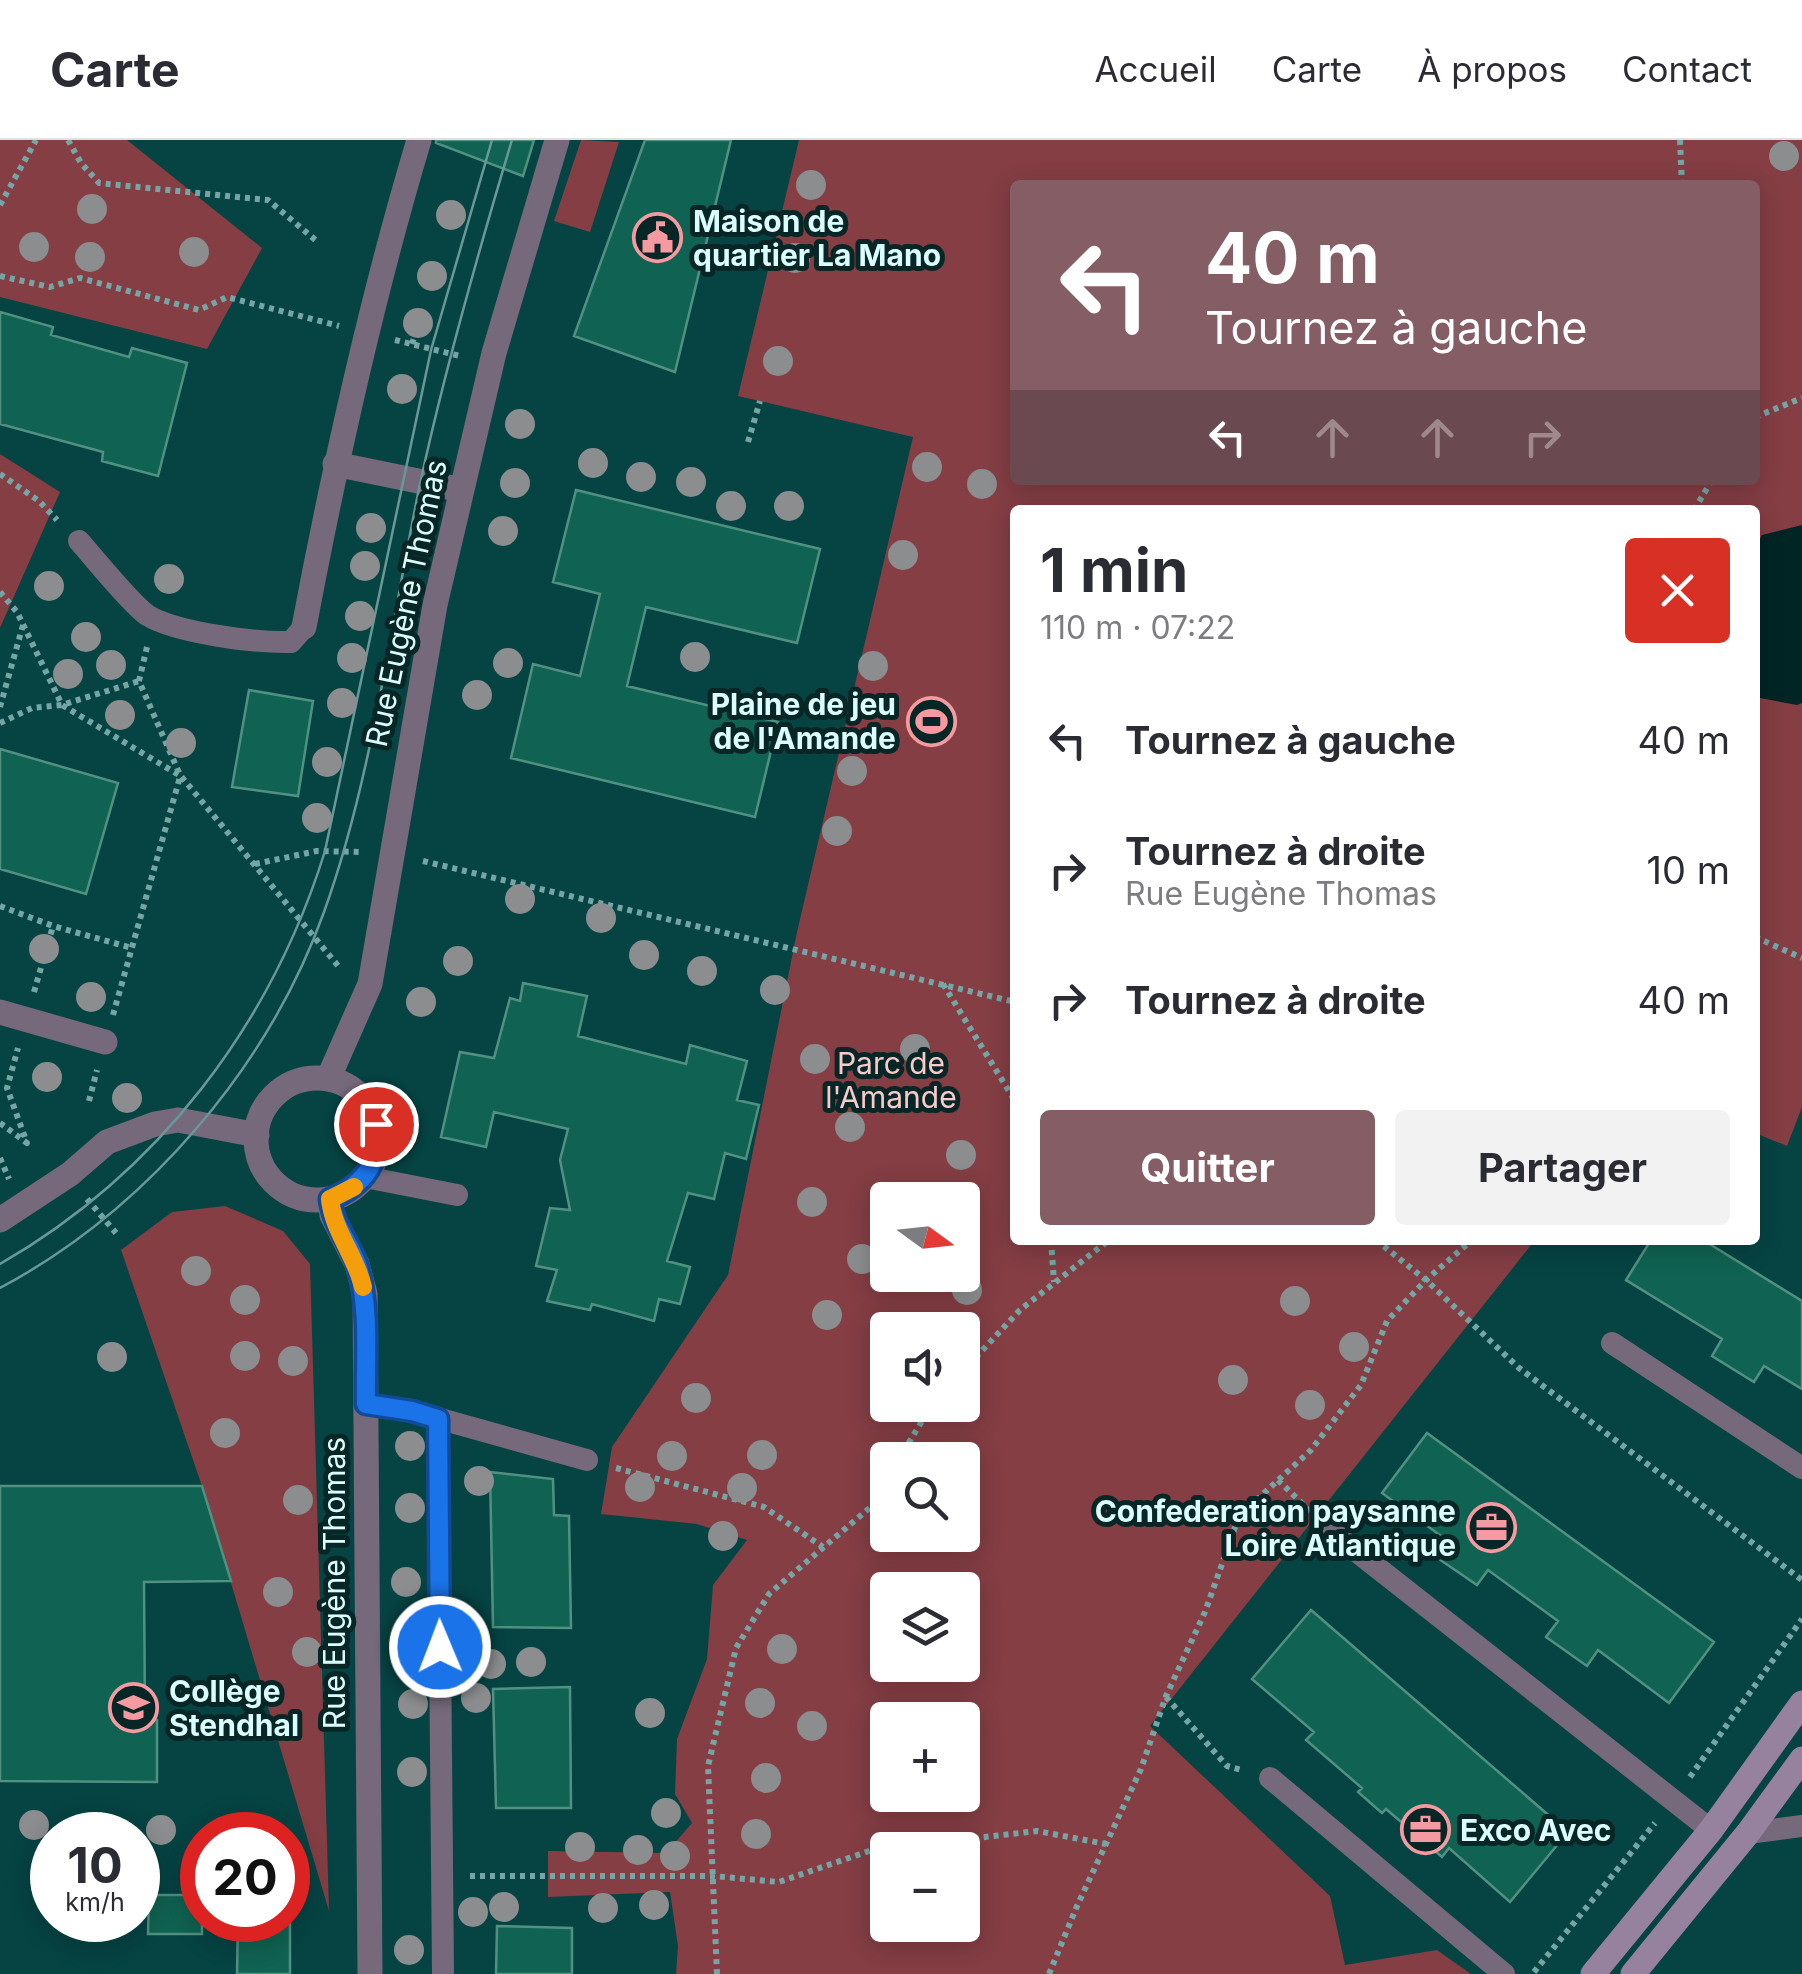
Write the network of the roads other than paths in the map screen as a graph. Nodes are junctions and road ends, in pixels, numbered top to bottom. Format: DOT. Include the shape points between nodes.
graph roads {
  1 [pos="420,140"];
  2 [pos="558,140"];
  3 [pos="335,464"];
  4 [pos="462,490"];
  5 [pos="78,541"];
  6 [pos="304,626"];
  7 [pos="0,1012"];
  8 [pos="105,1042"];
  9 [pos="328,1079"];
  10 [pos="257,1135"];
  11 [pos="365,1176"];
  12 [pos="457,1194"];
  13 [pos="330,1199"];
  14 [pos="0,1220"];
  15 [pos="1612,1343"];
  16 [pos="366,1404"];
  17 [pos="438,1419"];
  18 [pos="587,1460"];
  19 [pos="1802,1468"];
  20 [pos="1332,1532"];
  21 [pos="1802,1703"];
  22 [pos="1802,1759"];
  23 [pos="1270,1778"];
  24 [pos="1802,1826"];
  25 [pos="1710,1830"];
  26 [pos="1748,1834"];
  27 [pos="370,1974"];
  28 [pos="443,1974"];
  29 [pos="1504,1974"];
  30 [pos="1592,1974"];
  31 [pos="1633,1974"];
  1 -- 3 [label="street"];
  2 -- 4 [label="street, Rue Eugène Thomas" via="494,352"];
  3 -- 4 [label="street"];
  3 -- 6 [label="street"];
  4 -- 9 [label="street, Rue Eugène Thomas" via="370,984"];
  5 -- 6 [label="lane" via="146,614 177,626 262,643 291,642"];
  7 -- 8 [label="street"];
  9 -- 10 [label="street" via="304,1080 277,1094"];
  9 -- 11 [label="street" via="356,1092 374,1117 378,1148"];
  10 -- 13 [label="street" via="262,1166 278,1186 300,1198"];
  10 -- 14 [label="street" via="178,1120 155,1124 107,1142"];
  11 -- 12 [label="lane"];
  11 -- 13 [label="street"];
  13 -- 16 [label="street, Rue Eugène Thomas" via="365,1294"];
  15 -- 19 [label="lane"];
  16 -- 17 [label="lane"];
  16 -- 27 [label="street, Rue Eugène Thomas"];
  17 -- 18 [label="lane"];
  17 -- 28 [label="lane"];
  20 -- 25 [label="lane"];
  21 -- 25 [label="main road"];
  22 -- 26 [label="main road"];
  23 -- 29 [label="lane"];
  24 -- 26 [label="lane"];
  25 -- 30 [label="main road"];
  26 -- 31 [label="main road"];
}
